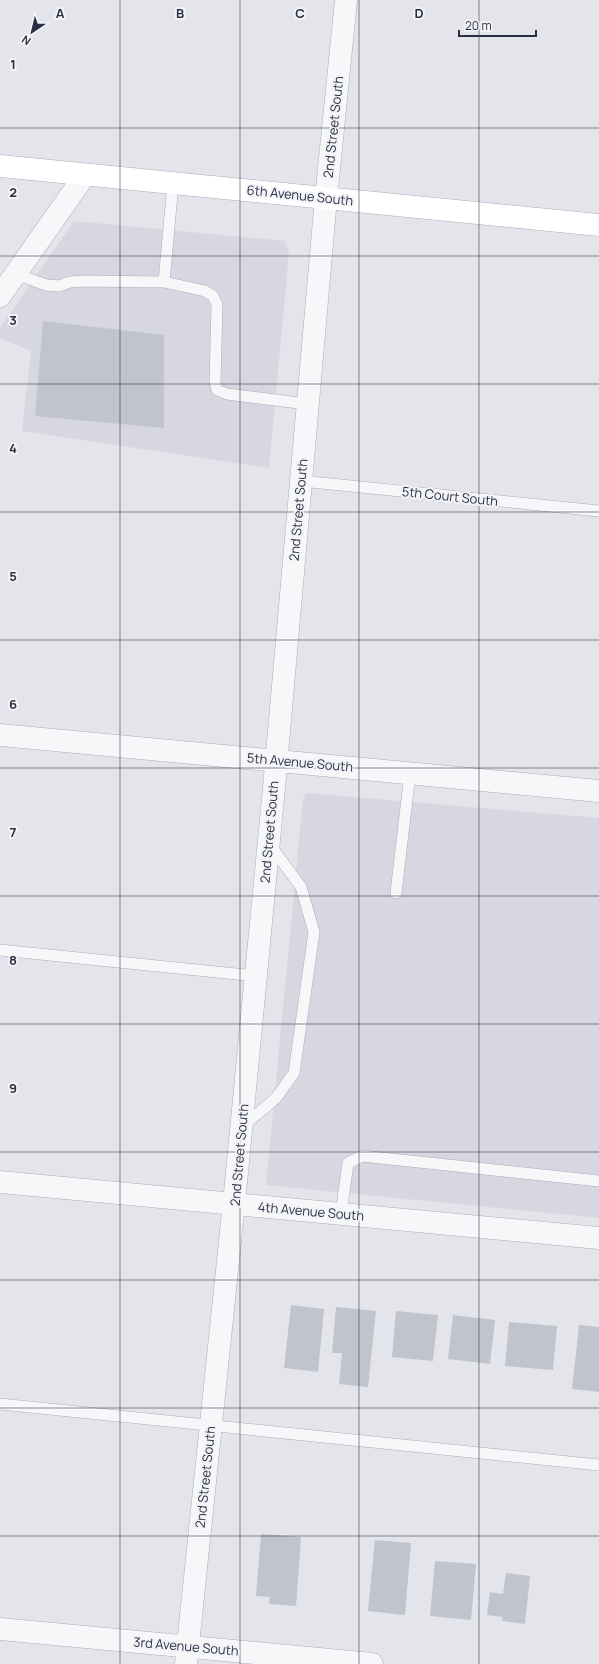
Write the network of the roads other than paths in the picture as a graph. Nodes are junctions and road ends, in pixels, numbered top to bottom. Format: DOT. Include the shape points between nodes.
graph roads {
  1 [pos="346,0"];
  2 [pos="0,166"];
  3 [pos="85,175"];
  4 [pos="173,183"];
  5 [pos="326,198"];
  6 [pos="599,225"];
  7 [pos="16,274"];
  8 [pos="164,282"];
  9 [pos="0,296"];
  10 [pos="307,404"];
  11 [pos="301,480"];
  12 [pos="599,510"];
  13 [pos="0,735"];
  14 [pos="276,760"];
  15 [pos="410,773"];
  16 [pos="599,791"];
  17 [pos="268,843"];
  18 [pos="396,893"];
  19 [pos="0,950"];
  20 [pos="256,976"];
  21 [pos="242,1127"];
  22 [pos="599,1181"];
  23 [pos="0,1182"];
  24 [pos="234,1203"];
  25 [pos="341,1213"];
  26 [pos="599,1238"];
  27 [pos="0,1404"];
  28 [pos="210,1425"];
  29 [pos="599,1465"];
  30 [pos="0,1629"];
  31 [pos="186,1655"];
  32 [pos="372,1664"];
  1 -- 5 [label="street, 2nd Street South"];
  2 -- 3 [label="main road, 6th Avenue South"];
  3 -- 4 [label="main road, 6th Avenue South"];
  3 -- 7 [label="street"];
  4 -- 5 [label="main road, 6th Avenue South"];
  4 -- 8 [label="lane"];
  5 -- 6 [label="main road, 6th Avenue South"];
  5 -- 10 [label="street, 2nd Street South"];
  7 -- 8 [label="lane" via="46,285 59,286 84,281"];
  7 -- 9 [label="street"];
  8 -- 10 [label="lane" via="205,291 213,296 218,304 215,382 217,390 227,394"];
  10 -- 11 [label="street, 2nd Street South"];
  11 -- 12 [label="lane, 5th Court South"];
  11 -- 14 [label="street, 2nd Street South"];
  13 -- 14 [label="street, 5th Avenue South"];
  14 -- 15 [label="street, 5th Avenue South"];
  14 -- 17 [label="street, 2nd Street South"];
  15 -- 16 [label="street, 5th Avenue South"];
  15 -- 18 [label="lane"];
  17 -- 20 [label="street, 2nd Street South"];
  17 -- 21 [label="lane" via="301,887 314,932 294,1073 276,1098"];
  19 -- 20 [label="lane"];
  20 -- 21 [label="street, 2nd Street South"];
  21 -- 24 [label="street, 2nd Street South"];
  22 -- 25 [label="lane" via="362,1156 348,1163"];
  23 -- 24 [label="street, 4th Avenue South"];
  24 -- 25 [label="street, 4th Avenue South"];
  24 -- 28 [label="street, 2nd Street South"];
  25 -- 26 [label="street, 4th Avenue South"];
  27 -- 28 [label="lane"];
  28 -- 29 [label="lane"];
  28 -- 31 [label="street, 2nd Street South"];
  30 -- 31 [label="street, 3rd Avenue South"];
  31 -- 32 [label="street, 3rd Avenue South"];
}
